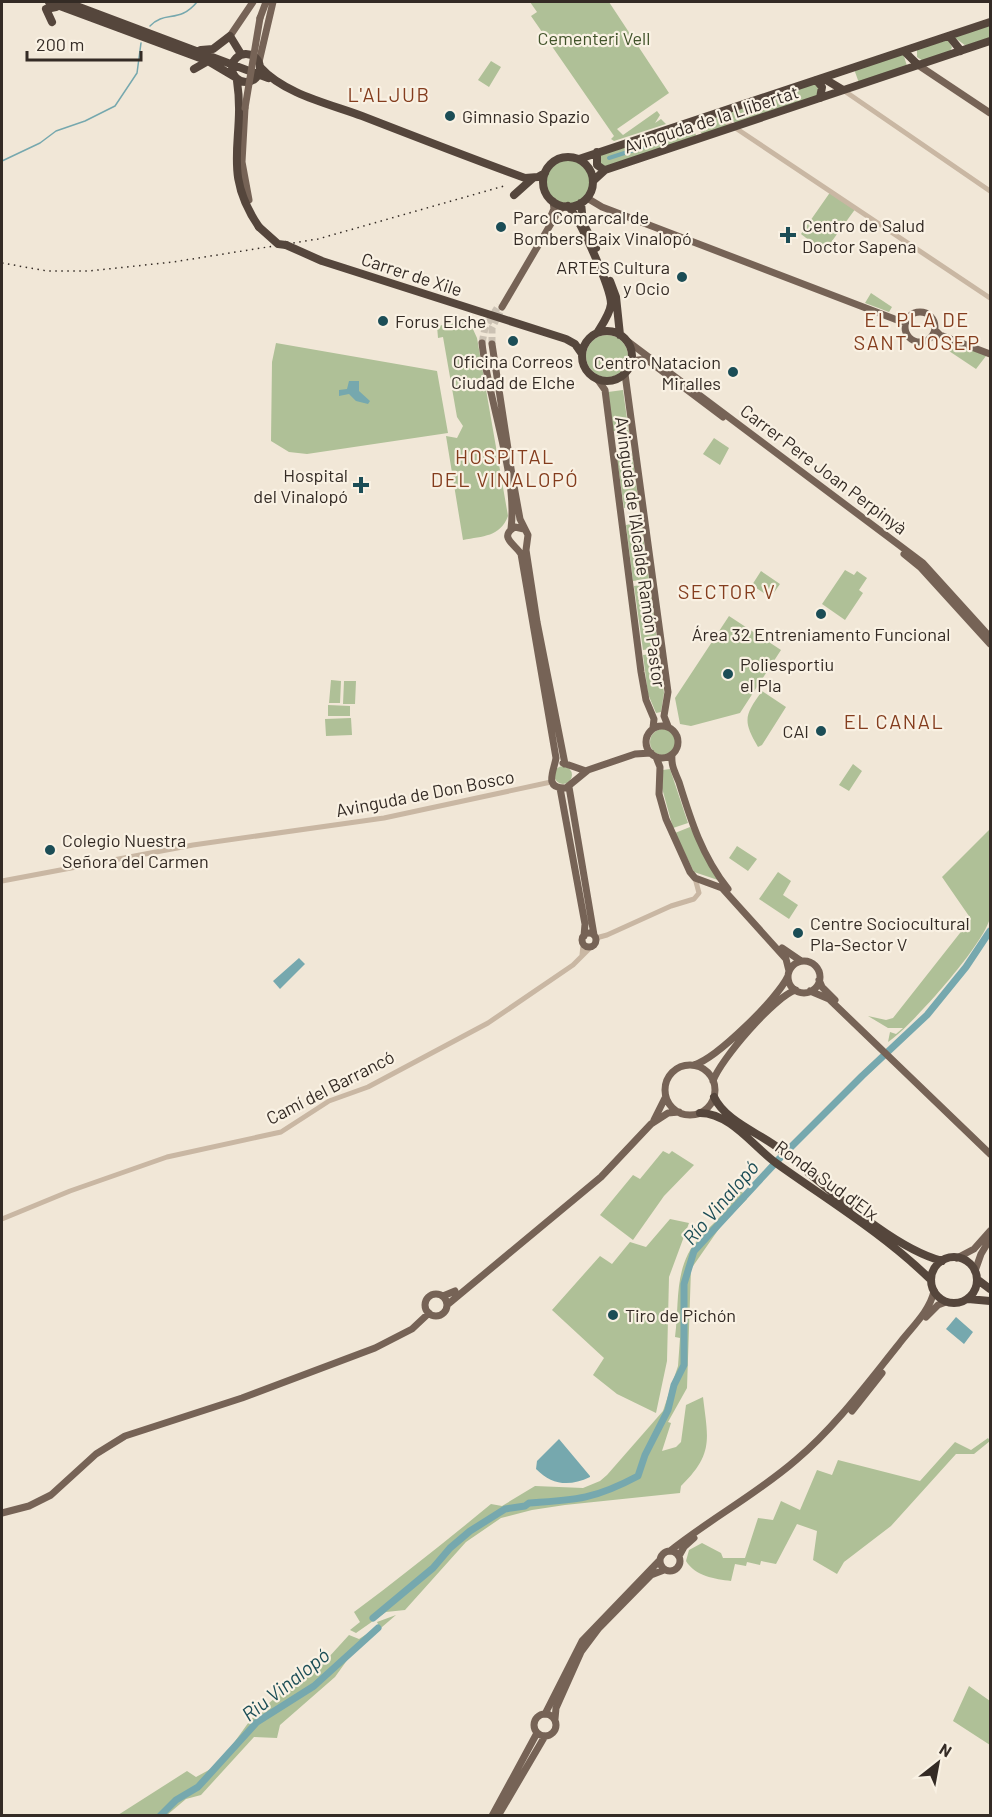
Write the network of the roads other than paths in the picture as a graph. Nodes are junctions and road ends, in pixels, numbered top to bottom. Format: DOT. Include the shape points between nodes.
graph roads {
  1 [pos="40,2"];
  2 [pos="66,2"];
  3 [pos="253,2"];
  4 [pos="266,2"];
  5 [pos="273,2"];
  6 [pos="52,4"];
  7 [pos="52,22"];
  8 [pos="990,22"];
  9 [pos="135,31"];
  10 [pos="230,36"];
  11 [pos="950,36"];
  12 [pos="990,41"];
  13 [pos="164,42"];
  14 [pos="180,44"];
  15 [pos="904,51"];
  16 [pos="961,51"];
  17 [pos="241,54"];
  18 [pos="208,61"];
  19 [pos="233,63"];
  20 [pos="918,65"];
  21 [pos="194,69"];
  22 [pos="850,69"];
  23 [pos="258,74"];
  24 [pos="236,79"];
  25 [pos="820,79"];
  26 [pos="856,85"];
  27 [pos="843,90"];
  28 [pos="820,98"];
  29 [pos="725,110"];
  30 [pos="990,113"];
  31 [pos="735,127"];
  32 [pos="597,152"];
  33 [pos="579,159"];
  34 [pos="604,170"];
  35 [pos="492,172"];
  36 [pos="545,173"];
  37 [pos="516,174"];
  38 [pos="533,178"];
  39 [pos="593,181"];
  40 [pos="990,191"];
  41 [pos="514,195"];
  42 [pos="553,201"];
  43 [pos="584,201"];
  44 [pos="567,206"];
  45 [pos="260,225"];
  46 [pos="990,298"];
  47 [pos="905,323"];
  48 [pos="935,330"];
  49 [pos="597,333"];
  50 [pos="623,337"];
  51 [pos="482,343"];
  52 [pos="492,344"];
  53 [pos="582,354"];
  54 [pos="990,354"];
  55 [pos="631,361"];
  56 [pos="625,374"];
  57 [pos="598,380"];
  58 [pos="511,529"];
  59 [pos="525,529"];
  60 [pos="527,542"];
  61 [pos="516,547"];
  62 [pos="990,637"];
  63 [pos="990,644"];
  64 [pos="668,726"];
  65 [pos="653,728"];
  66 [pos="646,742"];
  67 [pos="635,754"];
  68 [pos="654,755"];
  69 [pos="672,755"];
  70 [pos="568,765"];
  71 [pos="553,768"];
  72 [pos="588,771"];
  73 [pos="552,782"];
  74 [pos="571,784"];
  75 [pos="560,788"];
  76 [pos="695,878"];
  77 [pos="2,881"];
  78 [pos="584,936"];
  79 [pos="595,936"];
  80 [pos="586,946"];
  81 [pos="801,961"];
  82 [pos="789,974"];
  83 [pos="819,980"];
  84 [pos="796,990"];
  85 [pos="810,991"];
  86 [pos="878,1044"];
  87 [pos="899,1064"];
  88 [pos="694,1065"];
  89 [pos="713,1081"];
  90 [pos="665,1095"];
  91 [pos="714,1097"];
  92 [pos="679,1112"];
  93 [pos="700,1113"];
  94 [pos="651,1124"];
  95 [pos="990,1149"];
  96 [pos="990,1154"];
  97 [pos="585,1190"];
  98 [pos="2,1220"];
  99 [pos="990,1231"];
  100 [pos="990,1239"];
  101 [pos="957,1258"];
  102 [pos="942,1261"];
  103 [pos="975,1271"];
  104 [pos="931,1280"];
  105 [pos="978,1280"];
  106 [pos="990,1289"];
  107 [pos="934,1291"];
  108 [pos="443,1296"];
  109 [pos="968,1299"];
  110 [pos="990,1301"];
  111 [pos="946,1302"];
  112 [pos="447,1305"];
  113 [pos="429,1313"];
  114 [pos="2,1513"];
  115 [pos="670,1551"];
  116 [pos="679,1556"];
  117 [pos="659,1561"];
  118 [pos="664,1570"];
  119 [pos="545,1714"];
  120 [pos="555,1719"];
  121 [pos="537,1733"];
  122 [pos="545,1736"];
  123 [pos="492,1815"];
  124 [pos="498,1815"];
  1 -- 6 [label="highway"];
  2 -- 9 [label="highway"];
  3 -- 10 [label="main road"];
  4 -- 45 [label="main road, bridge" via="245,108 243,180"];
  5 -- 23 [label="main road"];
  6 -- 7 [label="highway" via="46,9"];
  6 -- 9 [label="highway"];
  8 -- 11 [label="highway, Avinguda de la Llibertat"];
  9 -- 13 [label="highway"];
  10 -- 14 [label="highway" via="223,44 205,51"];
  10 -- 17 [label="highway"];
  11 -- 15 [label="highway, Avinguda de la Llibertat"];
  11 -- 16 [label="highway"];
  12 -- 16 [label="highway, Avinguda de la Llibertat"];
  13 -- 14 [label="highway"];
  13 -- 18 [label="highway"];
  14 -- 19 [label="highway"];
  15 -- 20 [label="highway"];
  15 -- 22 [label="highway, Avinguda de la Llibertat"];
  16 -- 20 [label="highway, Avinguda de la Llibertat"];
  17 -- 19 [label="highway"];
  17 -- 23 [label="highway" via="250,54"];
  18 -- 21 [label="highway"];
  18 -- 24 [label="highway"];
  19 -- 23 [label="highway"];
  19 -- 24 [label="highway, Carrer de Xile"];
  20 -- 26 [label="highway, Avinguda de la Llibertat"];
  20 -- 30 [label="main road"];
  22 -- 25 [label="highway, Avinguda de la Llibertat"];
  22 -- 26 [label="highway" via="857,76"];
  23 -- 24 [label="highway" via="247,84"];
  23 -- 37 [label="highway"];
  24 -- 45 [label="highway, Carrer de Xile" via="235,171 243,201"];
  25 -- 27 [label="highway"];
  25 -- 28 [label="highway"];
  25 -- 29 [label="highway, Avinguda de la Llibertat"];
  26 -- 27 [label="highway, Avinguda de la Llibertat"];
  27 -- 28 [label="highway, Avinguda de la Llibertat"];
  27 -- 40 [label="street"];
  28 -- 31 [label="highway, Avinguda de la Llibertat"];
  29 -- 31 [label="street" via="724,118"];
  29 -- 32 [label="highway, Avinguda de la Llibertat"];
  31 -- 34 [label="highway, Avinguda de la Llibertat"];
  31 -- 46 [label="street"];
  32 -- 33 [label="highway, Avinguda de la Llibertat"];
  32 -- 34 [label="highway" via="597,165"];
  33 -- 36 [label="highway" via="561,158"];
  33 -- 39 [label="highway" via="590,170"];
  34 -- 39 [label="highway, Avinguda de la Llibertat"];
  35 -- 37 [label="highway"];
  36 -- 38 [label="highway"];
  36 -- 42 [label="highway" via="545,190"];
  37 -- 38 [label="highway"];
  38 -- 41 [label="highway"];
  39 -- 43 [label="highway"];
  42 -- 44 [label="highway"];
  42 -- 44 [label="main road" via="554,209 500,306 559,210"];
  43 -- 44 [label="highway"];
  43 -- 47 [label="main road"];
  43 -- 50 [label="highway" via="583,223 616,297"];
  44 -- 49 [label="highway" via="575,214 611,301"];
  45 -- 53 [label="highway, Carrer de Xile, bridge" via="278,244 571,341"];
  47 -- 48 [label="main road" via="913,313 924,312 932,318"];
  47 -- 48 [label="main road" via="906,334 916,342 927,341"];
  48 -- 54 [label="main road"];
  49 -- 50 [label="highway" via="612,332"];
  49 -- 53 [label="highway" via="586,341"];
  50 -- 55 [label="highway" via="631,350"];
  50 -- 62 [label="main road, Carrer Pere Joan Perpinyà" via="923,563"];
  51 -- 58 [label="main road" via="509,487"];
  52 -- 59 [label="main road" via="512,475"];
  53 -- 57 [label="highway" via="584,368"];
  55 -- 56 [label="highway"];
  55 -- 63 [label="main road, Carrer Pere Joan Perpinyà" via="646,359 920,567"];
  56 -- 57 [label="highway" via="610,381"];
  56 -- 64 [label="main road, Avinguda de l'Alcalde Ramón Pastor" via="668,692 664,716"];
  57 -- 65 [label="main road, Avinguda de l'Alcalde Ramón Pastor" via="605,390 641,672"];
  58 -- 59 [label="main road"];
  58 -- 61 [label="main road" via="508,540"];
  59 -- 60 [label="main road"];
  60 -- 61 [label="main road"];
  60 -- 70 [label="main road" via="537,621"];
  61 -- 71 [label="main road" via="521,554 553,738"];
  64 -- 65 [label="main road"];
  64 -- 69 [label="main road" via="678,742"];
  65 -- 66 [label="main road"];
  66 -- 67 [label="main road"];
  66 -- 68 [label="main road"];
  67 -- 68 [label="main road"];
  67 -- 72 [label="main road"];
  68 -- 69 [label="main road"];
  68 -- 76 [label="main road" via="660,767 659,794 666,819 684,863"];
  69 -- 81 [label="main road" via="689,819 708,861 760,927 790,956"];
  70 -- 71 [label="main road"];
  70 -- 72 [label="main road"];
  70 -- 74 [label="main road" via="575,774"];
  71 -- 73 [label="main road"];
  72 -- 74 [label="main road"];
  73 -- 75 [label="main road"];
  73 -- 77 [label="street, Avinguda de Don Bosco" via="436,808 194,845"];
  74 -- 75 [label="main road"];
  74 -- 79 [label="main road"];
  75 -- 78 [label="main road" via="585,920"];
  76 -- 79 [label="street" via="697,897 607,936"];
  76 -- 82 [label="main road" via="722,888 786,959"];
  78 -- 79 [label="main road"];
  78 -- 80 [label="main road"];
  79 -- 80 [label="main road" via="596,944"];
  80 -- 98 [label="street, Camí del Barrancó" via="582,957 456,1042 368,1087 329,1101 281,1132 167,1156"];
  81 -- 82 [label="main road"];
  81 -- 83 [label="main road" via="816,967"];
  82 -- 84 [label="main road" via="790,984"];
  82 -- 88 [label="main road" via="781,988 725,1046"];
  83 -- 85 [label="main road"];
  83 -- 86 [label="main road"];
  84 -- 85 [label="main road"];
  84 -- 89 [label="main road" via="782,998 731,1051"];
  85 -- 86 [label="main road" via="829,999"];
  86 -- 87 [label="main road"];
  87 -- 95 [label="main road"];
  87 -- 96 [label="main road"];
  88 -- 89 [label="main road" via="706,1071"];
  88 -- 90 [label="main road" via="671,1073"];
  89 -- 91 [label="main road"];
  90 -- 92 [label="main road"];
  90 -- 94 [label="main road"];
  91 -- 93 [label="main road"];
  91 -- 102 [label="highway, Ronda Sud d'Elx" via="725,1112 906,1246"];
  92 -- 93 [label="main road"];
  92 -- 94 [label="main road" via="668,1113"];
  93 -- 104 [label="highway, Ronda Sud d'Elx" via="719,1117 909,1259"];
  94 -- 97 [label="main road"];
  97 -- 108 [label="main road" via="455,1292"];
  97 -- 112 [label="main road"];
  99 -- 101 [label="main road" via="974,1249"];
  100 -- 103 [label="main road"];
  101 -- 102 [label="highway"];
  101 -- 103 [label="highway"];
  102 -- 104 [label="highway"];
  103 -- 105 [label="highway"];
  104 -- 107 [label="highway"];
  105 -- 106 [label="highway"];
  105 -- 109 [label="highway"];
  107 -- 111 [label="highway"];
  107 -- 115 [label="main road" via="920,1318 826,1432 786,1468"];
  108 -- 112 [label="main road"];
  108 -- 113 [label="main road" via="427,1298 425,1306"];
  109 -- 110 [label="highway"];
  109 -- 111 [label="highway"];
  111 -- 116 [label="main road" via="930,1311 859,1404 819,1445 689,1542"];
  112 -- 113 [label="main road" via="440,1315"];
  113 -- 114 [label="main road" via="412,1329 375,1348 245,1397 125,1436 96,1454 51,1495"];
  115 -- 116 [label="main road"];
  115 -- 117 [label="main road" via="661,1555"];
  116 -- 118 [label="main road" via="678,1568"];
  117 -- 118 [label="main road"];
  117 -- 119 [label="main road" via="582,1641"];
  118 -- 120 [label="main road" via="651,1575 581,1652 556,1708"];
  119 -- 120 [label="main road"];
  119 -- 121 [label="main road" via="535,1721"];
  120 -- 122 [label="main road" via="555,1730"];
  121 -- 122 [label="main road"];
  121 -- 123 [label="main road"];
  122 -- 124 [label="main road"];
}
